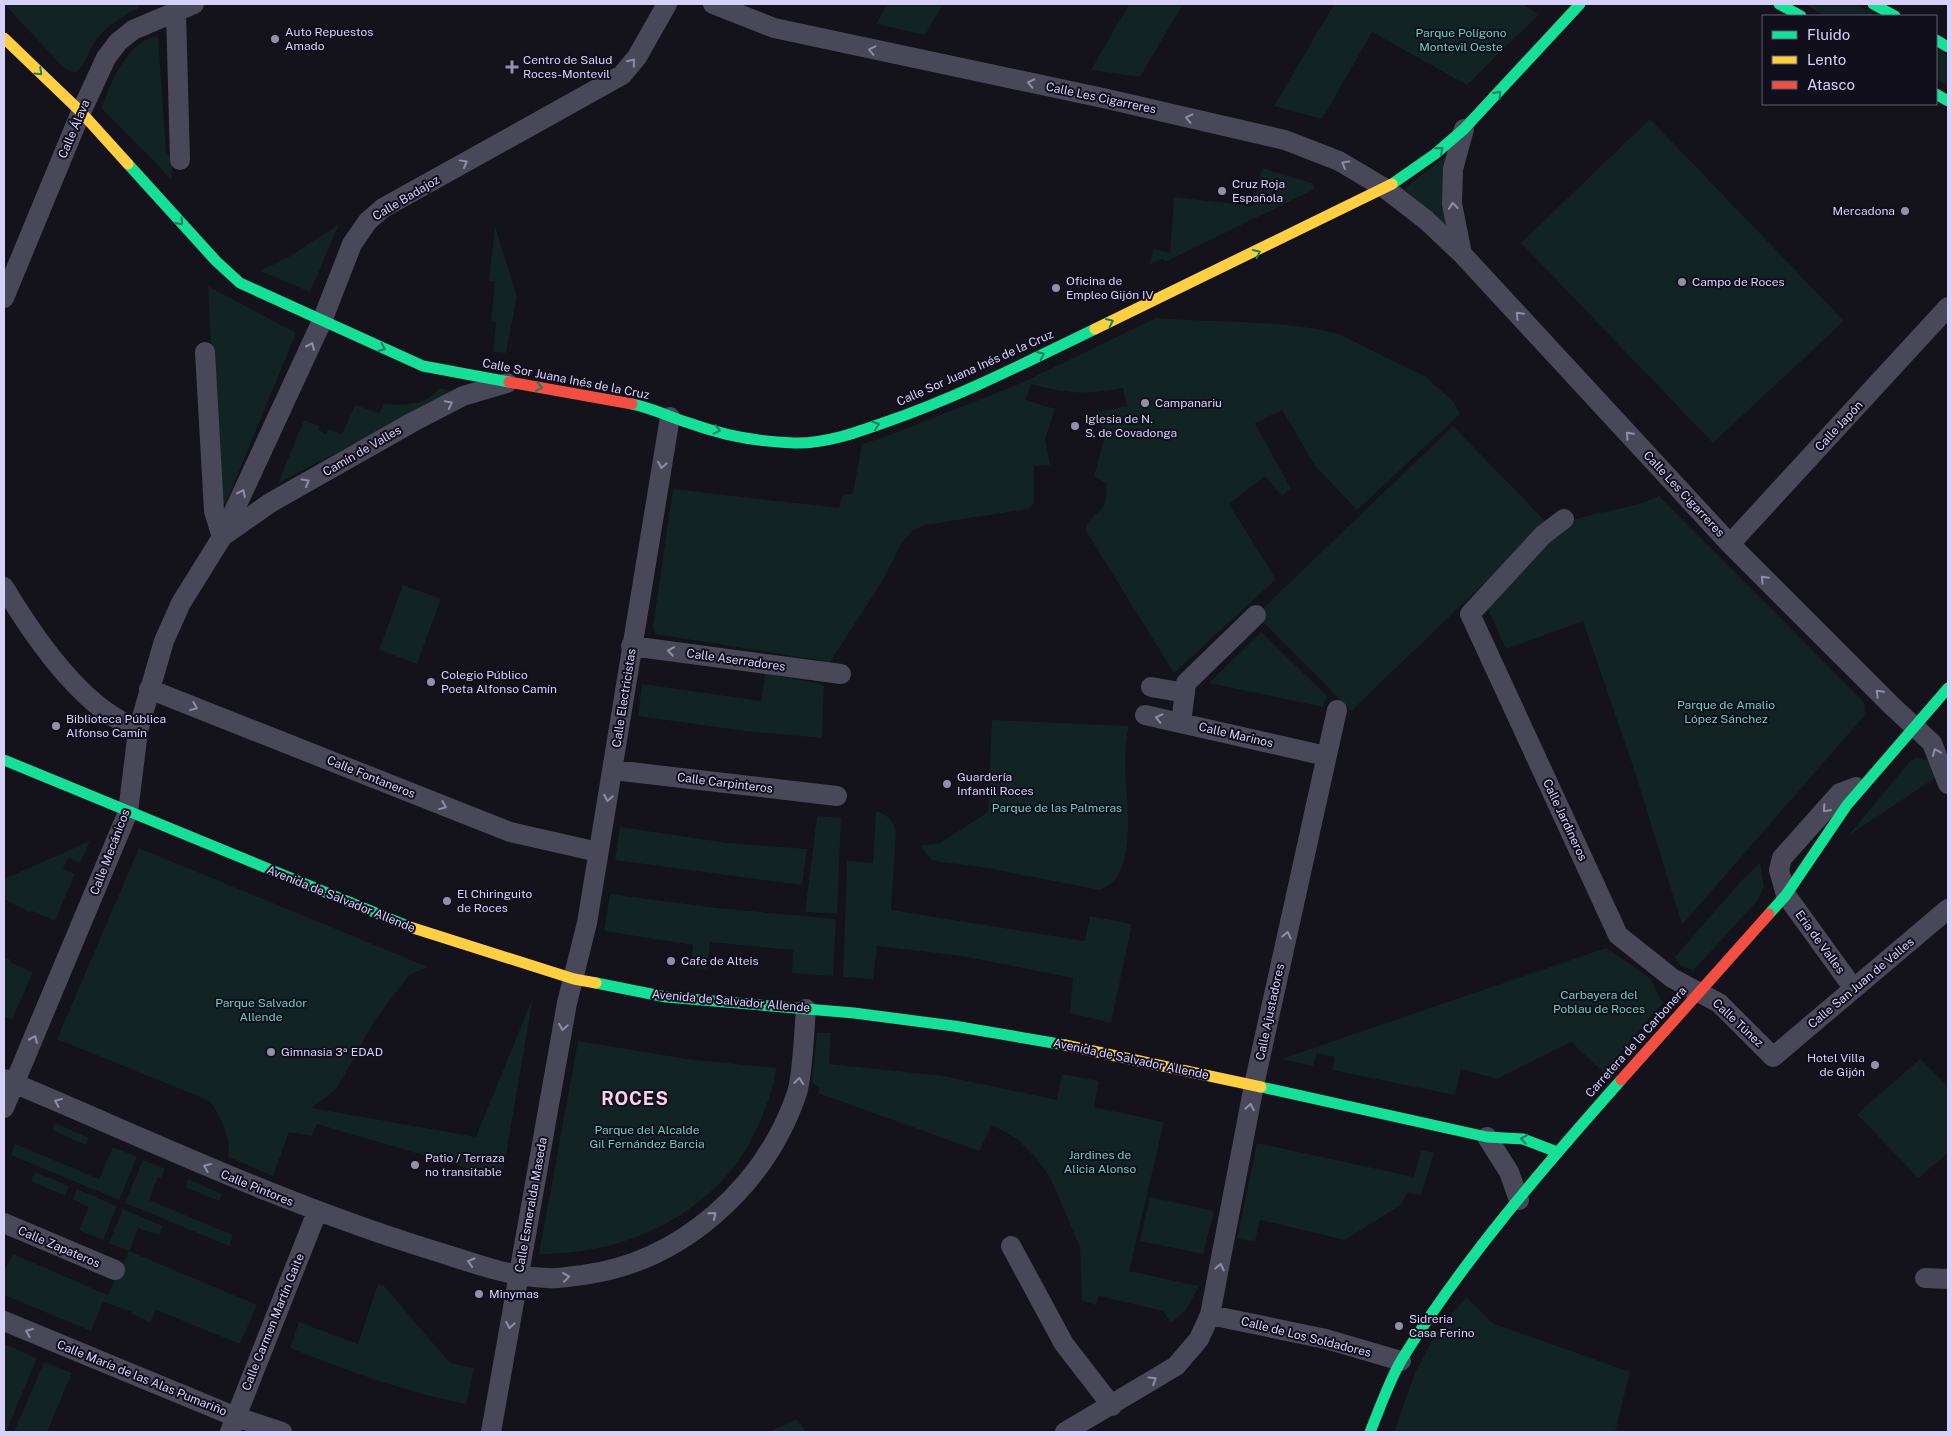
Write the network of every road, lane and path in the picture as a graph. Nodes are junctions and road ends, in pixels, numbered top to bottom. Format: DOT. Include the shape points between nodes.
graph roads {
  1 [pos="194,4"];
  2 [pos="667,4"];
  3 [pos="713,4"];
  4 [pos="1580,4"];
  5 [pos="1779,4"];
  6 [pos="1873,4"];
  7 [pos="176,11"];
  8 [pos="1798,15"];
  9 [pos="1893,15"];
  10 [pos="4,38"];
  11 [pos="1937,41"];
  12 [pos="1948,47"];
  13 [pos="1937,95"];
  14 [pos="1948,101"];
  15 [pos="81,112"];
  16 [pos="1464,129"];
  17 [pos="180,160"];
  18 [pos="1386,189"];
  19 [pos="1462,254"];
  20 [pos="4,298"];
  21 [pos="1948,307"];
  22 [pos="322,321"];
  23 [pos="205,352"];
  24 [pos="511,382"];
  25 [pos="670,417"];
  26 [pos="1564,519"];
  27 [pos="222,537"];
  28 [pos="1730,544"];
  29 [pos="4,587"];
  30 [pos="1256,615"];
  31 [pos="631,646"];
  32 [pos="841,674"];
  33 [pos="1151,687"];
  34 [pos="1948,688"];
  35 [pos="149,689"];
  36 [pos="1185,693"];
  37 [pos="1337,710"];
  38 [pos="1145,715"];
  39 [pos="1181,723"];
  40 [pos="1915,727"];
  41 [pos="138,732"];
  42 [pos="1326,756"];
  43 [pos="4,760"];
  44 [pos="613,770"];
  45 [pos="1866,784"];
  46 [pos="1948,784"];
  47 [pos="837,796"];
  48 [pos="128,812"];
  49 [pos="598,852"];
  50 [pos="1786,895"];
  51 [pos="1948,909"];
  52 [pos="574,980"];
  53 [pos="1854,988"];
  54 [pos="1700,992"];
  55 [pos="806,1009"];
  56 [pos="1773,1057"];
  57 [pos="9,1081"];
  58 [pos="1254,1085"];
  59 [pos="4,1108"];
  60 [pos="1487,1137"];
  61 [pos="1558,1152"];
  62 [pos="1518,1200"];
  63 [pos="316,1212"];
  64 [pos="4,1223"];
  65 [pos="1011,1246"];
  66 [pos="114,1270"];
  67 [pos="518,1276"];
  68 [pos="1924,1278"];
  69 [pos="1948,1279"];
  70 [pos="1210,1315"];
  71 [pos="4,1321"];
  72 [pos="1401,1361"];
  73 [pos="1112,1406"];
  74 [pos="232,1425"];
  75 [pos="1073,1430"];
  76 [pos="282,1432"];
  77 [pos="491,1432"];
  78 [pos="1370,1432"];
  1 -- 7 [label="street, Calle Álava"];
  22 -- 2 [label="street, Calle Badajoz, one-way" via="352,244 368,221 383,208 622,75 637,57"];
  18 -- 3 [label="street, Calle Les Cigarreres, one-way" via="1339,161 1285,140 774,28"];
  16 -- 4 [label="street, Calle Sor Juana Inés de la Cruz, one-way"];
  5 -- 8 [label="street"];
  6 -- 9 [label="street"];
  7 -- 15 [label="street, Calle Álava" via="148,23 118,42 106,58"];
  7 -- 17 [label="street"];
  10 -- 15 [label="street, one-way"];
  11 -- 12 [label="street"];
  13 -- 14 [label="street"];
  15 -- 20 [label="street, Calle Álava"];
  15 -- 22 [label="street, Calle Sor Juana Inés de la Cruz, one-way" via="240,284"];
  18 -- 16 [label="street, Calle Sor Juana Inés de la Cruz, one-way"];
  19 -- 16 [label="street, one-way" via="1452,204 1453,169"];
  18 -- 19 [label="street, Calle Les Cigarreres"];
  25 -- 18 [label="street, Calle Sor Juana Inés de la Cruz, one-way" via="767,440 795,443 846,436 972,388"];
  28 -- 19 [label="street, Calle Les Cigarreres, one-way"];
  21 -- 28 [label="street, Calle Japón"];
  22 -- 24 [label="street, Calle Sor Juana Inés de la Cruz, one-way" via="423,366"];
  27 -- 22 [label="street, Calle Badajoz, one-way"];
  23 -- 27 [label="street" via="214,511"];
  24 -- 25 [label="street, Calle Sor Juana Inés de la Cruz, one-way" via="648,408"];
  27 -- 24 [label="street, Camín de Valles, one-way" via="270,503 411,423 464,396"];
  25 -- 31 [label="street, Calle Electricistas, one-way"];
  26 -- 54 [label="street, Calle Jardineros" via="1543,535 1470,614 1618,935 1672,978"];
  27 -- 35 [label="street, Calle Mecánicos" via="181,603 164,641"];
  40 -- 28 [label="street, Calle Les Cigarreres, one-way"];
  29 -- 41 [label="street" via="21,616 74,684 97,706"];
  30 -- 36 [label="street" via="1186,683"];
  32 -- 31 [label="street, Calle Aserradores, one-way"];
  31 -- 44 [label="street, Calle Electricistas"];
  33 -- 36 [label="street"];
  34 -- 40 [label="street"];
  35 -- 41 [label="street, Calle Mecánicos"];
  35 -- 49 [label="street, Calle Fontaneros, one-way" via="510,832"];
  36 -- 39 [label="street"];
  37 -- 42 [label="street, Calle Ajustadores"];
  39 -- 38 [label="street, Calle Marinos, one-way"];
  39 -- 42 [label="street, Calle Marinos"];
  40 -- 45 [label="street"];
  46 -- 40 [label="street, Calle Les Cigarreres, one-way" via="1932,743"];
  41 -- 48 [label="street, Calle Mecánicos"];
  58 -- 42 [label="street, Calle Ajustadores, one-way"];
  43 -- 48 [label="street, Avenida de Salvador Allende"];
  44 -- 47 [label="street, Calle Carpinteros"];
  44 -- 49 [label="street, Calle Electricistas, one-way"];
  45 -- 50 [label="street" via="1840,793 1782,858 1779,870"];
  48 -- 52 [label="street, Avenida de Salvador Allende" via="424,933"];
  57 -- 48 [label="street, Calle Mecánicos, one-way"];
  49 -- 52 [label="street, Calle Electricistas"];
  50 -- 53 [label="street, Eria de Valles"];
  50 -- 54 [label="street, Carretera de la Carbonera"];
  51 -- 53 [label="street, Calle San Juan de Valles"];
  52 -- 55 [label="street, Avenida de Salvador Allende" via="666,997"];
  52 -- 67 [label="street, Calle Esmeralda Maseda, one-way"];
  53 -- 56 [label="street, Calle San Juan de Valles"];
  54 -- 56 [label="street, Calle Túnez" via="1719,1003"];
  54 -- 61 [label="street, Carretera de la Carbonera"];
  55 -- 58 [label="street, Avenida de Salvador Allende" via="954,1026 1088,1049"];
  67 -- 55 [label="street, Calle Pintores, one-way" via="551,1279 604,1272 642,1261 695,1230 743,1188 775,1142 798,1091"];
  57 -- 59 [label="street, Calle Mecánicos"];
  63 -- 57 [label="street, Calle Pintores, one-way"];
  58 -- 60 [label="street, Avenida de Salvador Allende"];
  70 -- 58 [label="street, Calle Ajustadores, one-way"];
  61 -- 60 [label="street, Avenida de Salvador Allende, one-way" via="1538,1141"];
  60 -- 62 [label="street" via="1509,1172"];
  61 -- 62 [label="street, Carretera de la Carbonera"];
  62 -- 72 [label="street, Carretera de la Carbonera" via="1452,1285"];
  67 -- 63 [label="street, Calle Pintores, one-way"];
  63 -- 74 [label="street, Calle Carmen Martín Gaite"];
  64 -- 66 [label="street, Calle Zapateros"];
  65 -- 73 [label="street" via="1064,1344"];
  67 -- 77 [label="street, Calle Esmeralda Maseda, one-way"];
  68 -- 69 [label="street"];
  70 -- 72 [label="street, Calle de Los Soldadores" via="1326,1339"];
  73 -- 70 [label="street, Calle Ajustadores, one-way" via="1176,1366 1199,1339"];
  74 -- 71 [label="street, Calle María de las Alas Pumariño, one-way"];
  72 -- 78 [label="street, Carretera de la Carbonera"];
  73 -- 75 [label="street, Calle Ajustadores"];
  74 -- 76 [label="street, Calle María de las Alas Pumariño"];
}
